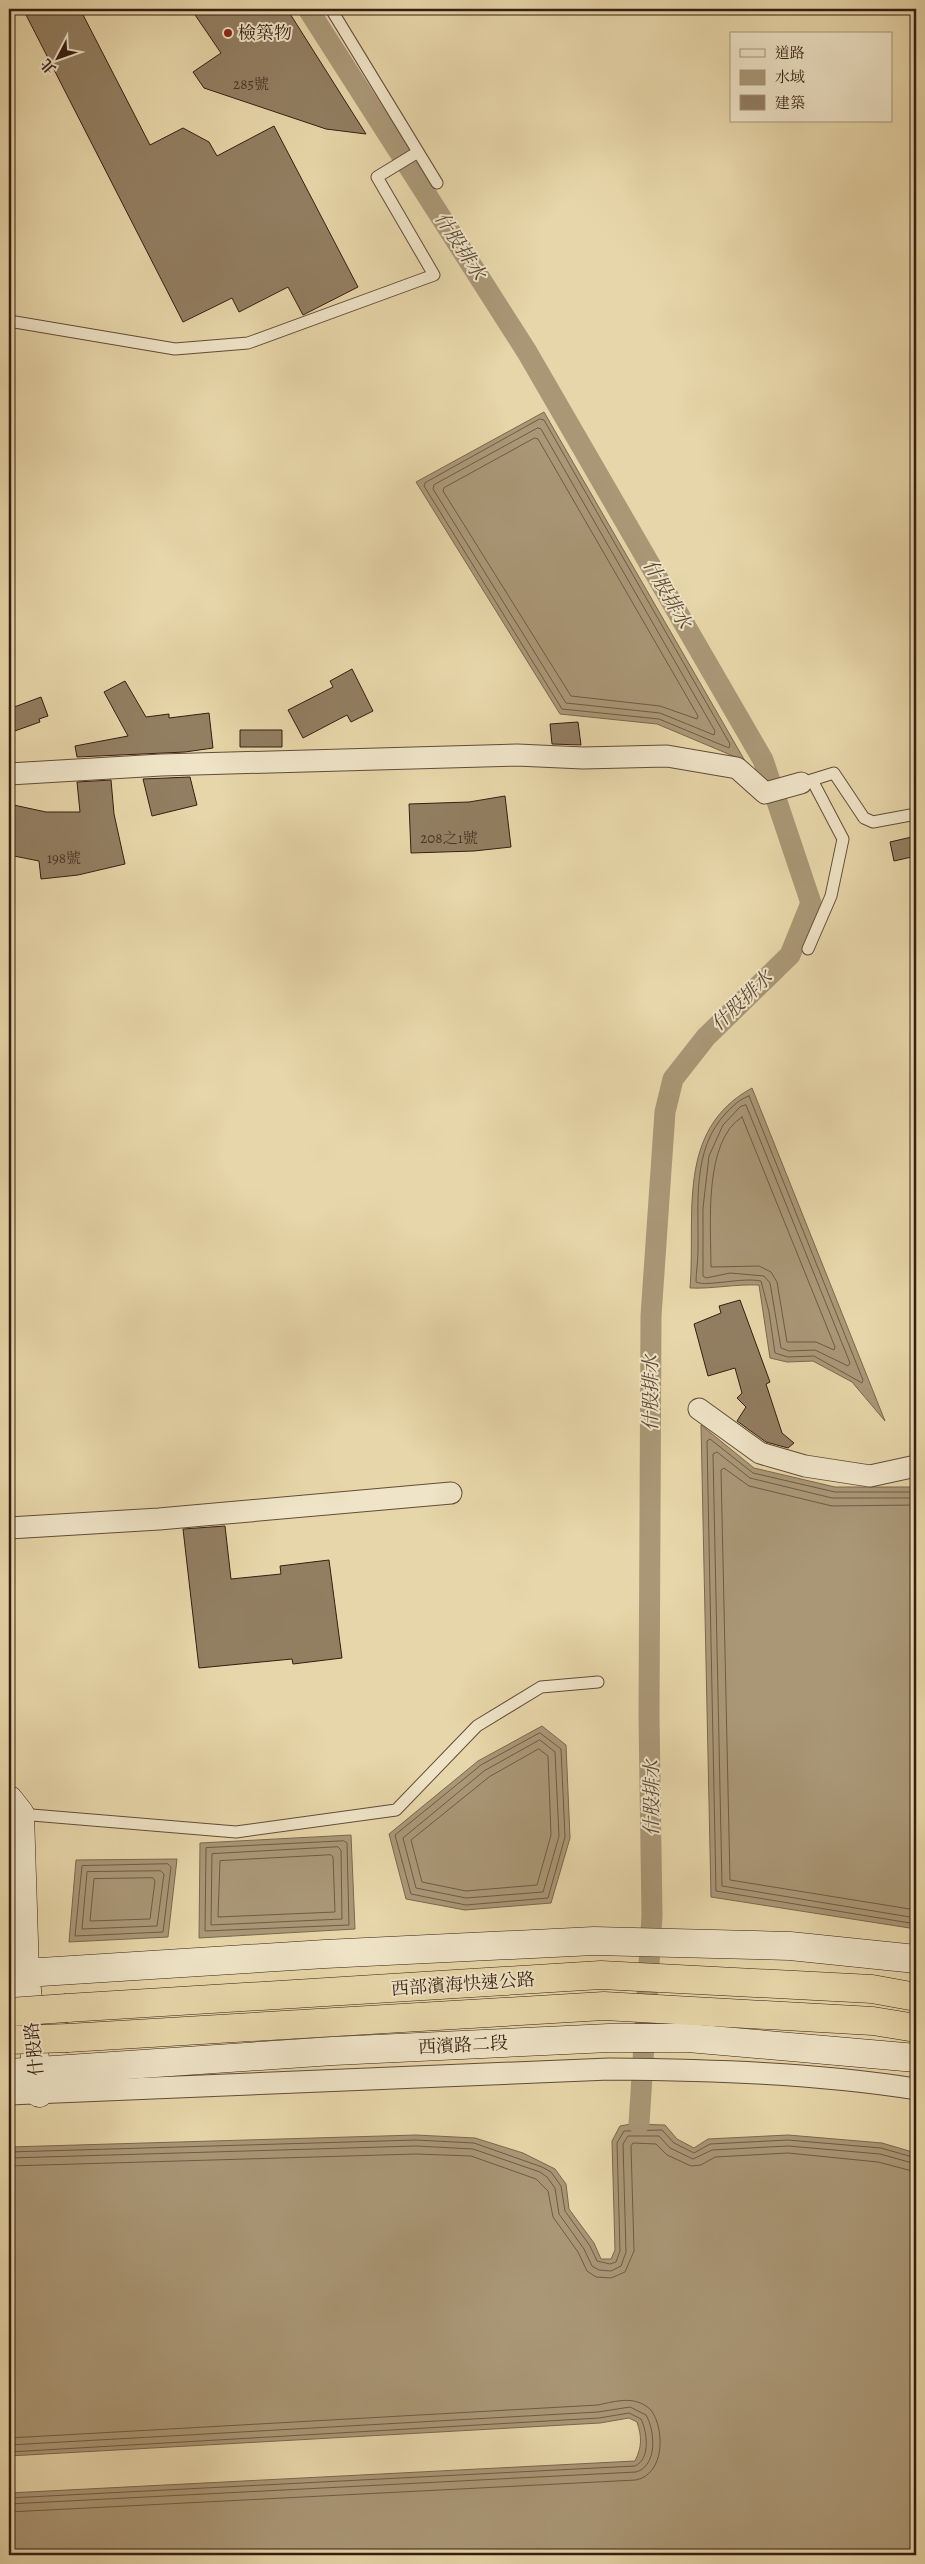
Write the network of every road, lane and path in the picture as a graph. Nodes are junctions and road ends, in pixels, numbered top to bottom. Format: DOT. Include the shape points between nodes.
graph roads {
  1 [pos="331,9"];
  2 [pos="418,152"];
  3 [pos="437,183"];
  4 [pos="9,321"];
  5 [pos="9,774"];
  6 [pos="807,782"];
  7 [pos="916,814"];
  8 [pos="808,949"];
  9 [pos="699,1409"];
  10 [pos="916,1466"];
  11 [pos="451,1493"];
  12 [pos="9,1528"];
  13 [pos="598,1682"];
  14 [pos="14,1807"];
  15 [pos="916,1959"];
  16 [pos="17,1973"];
  17 [pos="916,1997"];
  18 [pos="9,2012"];
  19 [pos="916,2028"];
  20 [pos="9,2040"];
  21 [pos="916,2058"];
  22 [pos="9,2073"];
  23 [pos="38,2082"];
  24 [pos="916,2089"];
  25 [pos="9,2094"];
  1 -- 2 [label="lane"];
  2 -- 3 [label="lane"];
  2 -- 4 [label="lane" via="377,176 434,275 248,343 175,350"];
  5 -- 6 [label="street" via="171,765 517,755 584,758 667,756 737,768 765,793"];
  6 -- 7 [label="lane" via="834,773 864,818 873,822"];
  6 -- 8 [label="lane" via="843,839 831,896"];
  9 -- 10 [label="street" via="760,1453 805,1466 870,1476"];
  11 -- 12 [label="street"];
  13 -- 14 [label="lane" via="541,1688 477,1726 396,1810 236,1832"];
  14 -- 16 [label="street, 什股路"];
  15 -- 16 [label="street" via="790,1946 594,1942"];
  16 -- 23 [label="street, 什股路"];
  17 -- 18 [label="highway, 西部濱海快速公路, bridge" via="872,1989 601,1975"];
  19 -- 20 [label="highway, 西部濱海快速公路, bridge" via="873,2021 604,2006"];
  21 -- 23 [label="street, 西濱路二段" via="688,2038 609,2038 333,2051"];
  22 -- 23 [label="street, 西濱路二段"];
  23 -- 24 [label="street" via="609,2069 690,2070 875,2082"];
  23 -- 25 [label="street"];
}
